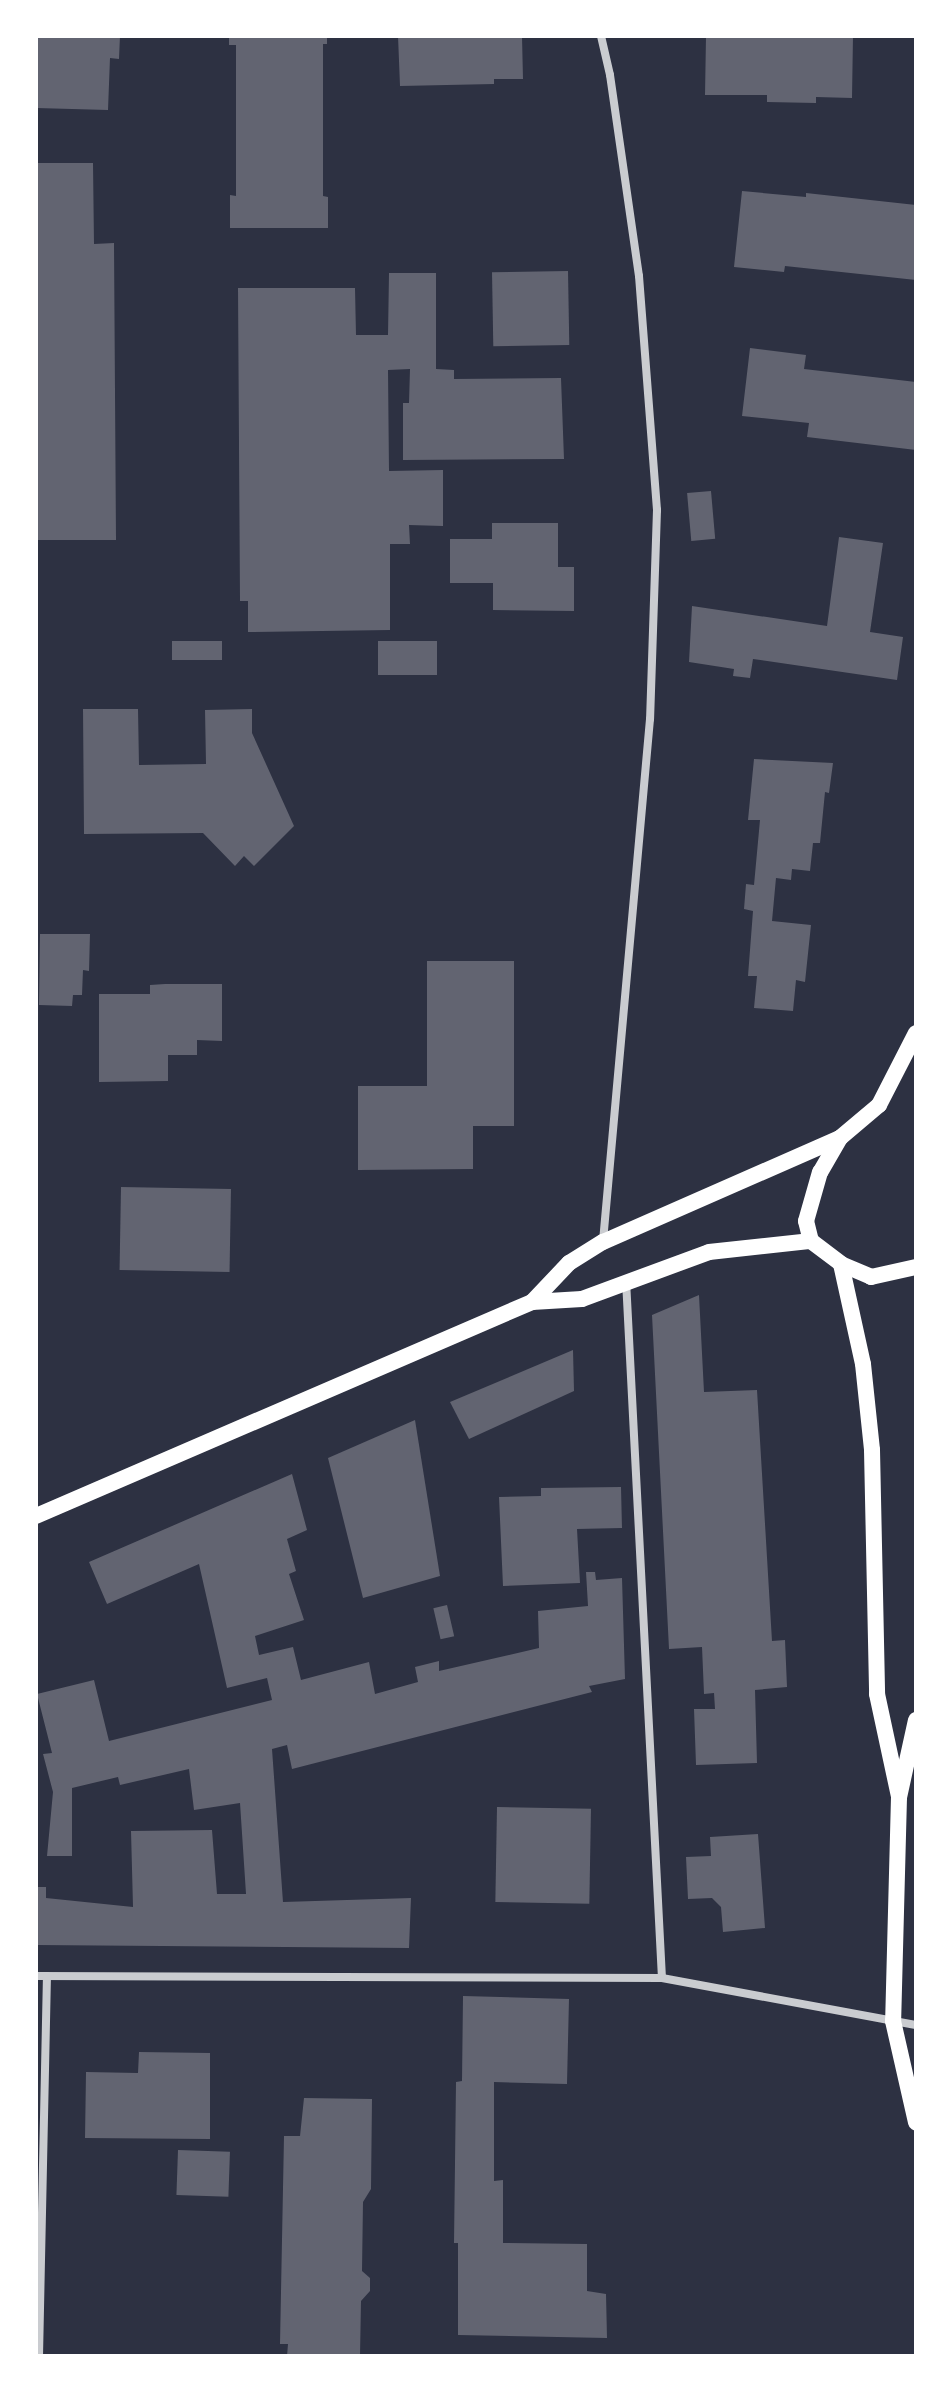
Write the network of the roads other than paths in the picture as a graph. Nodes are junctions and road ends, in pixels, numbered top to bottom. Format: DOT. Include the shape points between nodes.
graph roads {
  1 [pos="601,36"];
  2 [pos="916,1033"];
  3 [pos="840,1138"];
  4 [pos="811,1241"];
  5 [pos="603,1242"];
  6 [pos="841,1264"];
  7 [pos="916,1267"];
  8 [pos="626,1280"];
  9 [pos="532,1302"];
  10 [pos="36,1516"];
  11 [pos="916,1720"];
  12 [pos="899,1797"];
  13 [pos="36,1976"];
  14 [pos="47,1976"];
  15 [pos="662,1978"];
  16 [pos="893,2021"];
  17 [pos="916,2025"];
  18 [pos="916,2122"];
  19 [pos="39,2356"];
  1 -- 5 [label="street" via="639,276 657,510 650,719"];
  2 -- 3 [label="main road" via="879,1105"];
  3 -- 4 [label="main road" via="811,1196 806,1221"];
  3 -- 5 [label="main road"];
  4 -- 6 [label="main road"];
  4 -- 8 [label="main road" via="709,1252"];
  5 -- 9 [label="main road" via="569,1263"];
  6 -- 7 [label="main road" via="871,1277"];
  6 -- 12 [label="main road" via="865,1378 872,1450 877,1694"];
  8 -- 9 [label="main road" via="582,1299"];
  8 -- 15 [label="street"];
  9 -- 10 [label="main road"];
  11 -- 12 [label="main road"];
  12 -- 16 [label="main road"];
  13 -- 14 [label="street"];
  14 -- 15 [label="street"];
  14 -- 19 [label="street"];
  15 -- 16 [label="street"];
  16 -- 17 [label="street"];
  16 -- 18 [label="main road"];
}
